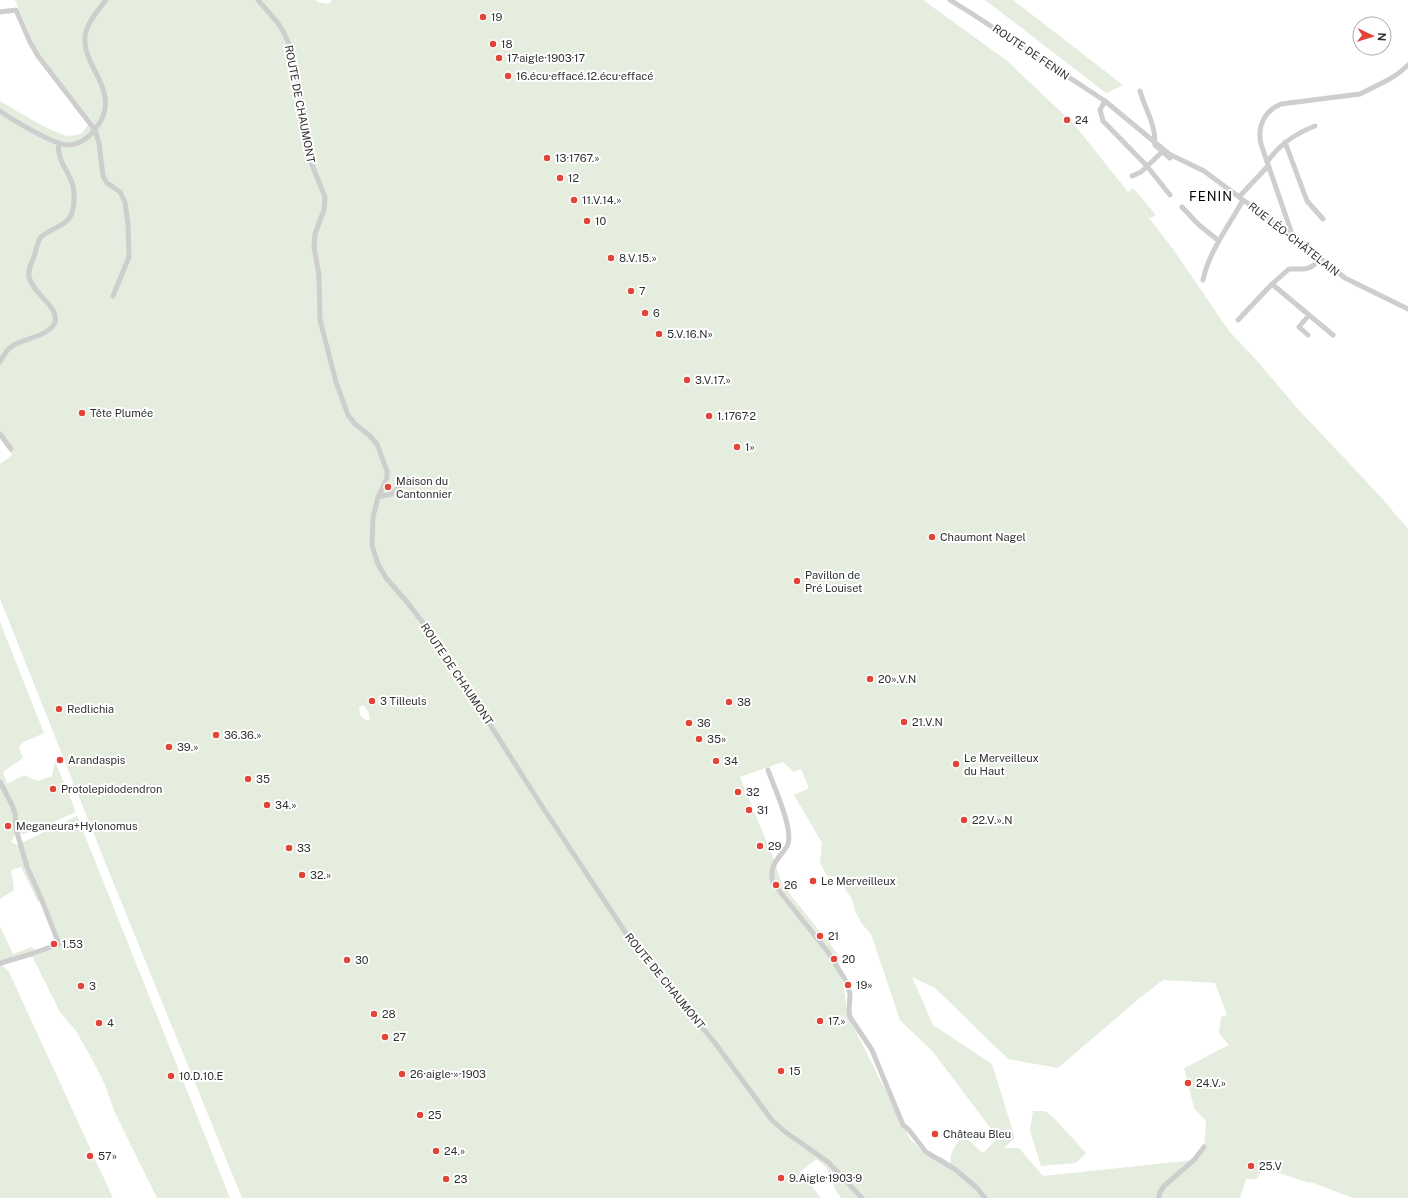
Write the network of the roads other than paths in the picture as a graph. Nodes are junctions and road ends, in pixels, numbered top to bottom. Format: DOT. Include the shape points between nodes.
graph roads {
  1 [pos="106,0"];
  2 [pos="258,0"];
  3 [pos="950,0"];
  4 [pos="0,12"];
  5 [pos="1408,65"];
  6 [pos="1140,91"];
  7 [pos="1105,102"];
  8 [pos="1111,106"];
  9 [pos="0,111"];
  10 [pos="1315,126"];
  11 [pos="95,130"];
  12 [pos="1149,137"];
  13 [pos="1155,142"];
  14 [pos="1285,142"];
  15 [pos="59,143"];
  16 [pos="1162,152"];
  17 [pos="1182,160"];
  18 [pos="1268,164"];
  19 [pos="1147,166"];
  20 [pos="1132,176"];
  21 [pos="1170,195"];
  22 [pos="1241,199"];
  23 [pos="1182,207"];
  24 [pos="1323,218"];
  25 [pos="1288,223"];
  26 [pos="1281,228"];
  27 [pos="1293,237"];
  28 [pos="1219,241"];
  29 [pos="1320,259"];
  30 [pos="1203,280"];
  31 [pos="1272,284"];
  32 [pos="113,296"];
  33 [pos="1408,309"];
  34 [pos="1309,315"];
  35 [pos="1238,320"];
  36 [pos="1308,335"];
  37 [pos="1333,335"];
  38 [pos="0,362"];
  39 [pos="0,434"];
  40 [pos="11,449"];
  41 [pos="407,478"];
  42 [pos="378,497"];
  43 [pos="768,770"];
  44 [pos="0,782"];
  45 [pos="0,962"];
  46 [pos="1204,1147"];
  47 [pos="862,1198"];
  48 [pos="986,1198"];
  49 [pos="1159,1198"];
  1 -- 11 [label="street" via="88,26 85,39 89,59 105,96 104,113"];
  2 -- 42 [label="street, ROUTE DE CHAUMONT" via="283,31 293,58 305,118 309,157 325,197 314,246 319,275 322,328 344,408 355,424 377,444 386,466 388,475"];
  3 -- 7 [label="street, ROUTE DE FENIN"];
  4 -- 11 [label="street" via="16,10 38,56"];
  5 -- 18 [label="street" via="1388,80 1360,94 1293,102 1273,108 1264,118 1259,138"];
  6 -- 13 [label="street" via="1144,106 1151,116"];
  7 -- 8 [label="street, ROUTE DE FENIN"];
  7 -- 19 [label="street" via="1100,110 1102,121"];
  8 -- 12 [label="street, RUE LÉO-CHÂTELAIN"];
  9 -- 15 [label="street"];
  10 -- 14 [label="street" via="1301,131"];
  11 -- 15 [label="street" via="79,142 70,145"];
  11 -- 32 [label="street" via="103,176 107,183 120,192 128,224 128,257"];
  12 -- 13 [label="street, RUE LÉO-CHÂTELAIN"];
  12 -- 16 [label="street"];
  13 -- 17 [label="street, RUE LÉO-CHÂTELAIN" via="1169,154"];
  14 -- 18 [label="street" via="1273,153"];
  14 -- 24 [label="street" via="1308,201"];
  15 -- 38 [label="street" via="62,162 73,187 72,211 67,220 39,239 29,272 38,294 53,309 56,323 39,335 13,345"];
  16 -- 17 [label="street" via="1171,159"];
  16 -- 19 [label="street"];
  17 -- 22 [label="street, RUE LÉO-CHÂTELAIN" via="1200,168"];
  18 -- 22 [label="street"];
  18 -- 25 [label="street"];
  19 -- 20 [label="street"];
  19 -- 21 [label="street"];
  22 -- 26 [label="street, RUE LÉO-CHÂTELAIN"];
  22 -- 28 [label="street"];
  23 -- 28 [label="street"];
  25 -- 26 [label="street"];
  25 -- 27 [label="street"];
  26 -- 27 [label="street, RUE LÉO-CHÂTELAIN"];
  27 -- 29 [label="street, RUE LÉO-CHÂTELAIN"];
  28 -- 30 [label="street"];
  29 -- 31 [label="street" via="1313,267 1289,269"];
  29 -- 33 [label="street, RUE LÉO-CHÂTELAIN" via="1362,288"];
  31 -- 34 [label="street"];
  31 -- 35 [label="street"];
  34 -- 36 [label="street" via="1299,327"];
  34 -- 37 [label="street"];
  39 -- 40 [label="street"];
  41 -- 42 [label="street" via="392,494"];
  42 -- 47 [label="street, ROUTE DE CHAUMONT" via="373,517 372,545 377,562 386,578 437,641 635,947 715,1043 770,1119 828,1162"];
  43 -- 48 [label="street" via="784,813 788,832 788,846 777,858 771,873 773,882 828,952 846,981 850,994 850,1017 872,1050 902,1125 926,1152 956,1170"];
  44 -- 45 [label="street" via="15,813 16,829 27,867 59,944"];
  46 -- 49 [label="street" via="1194,1160 1164,1186"];
}
